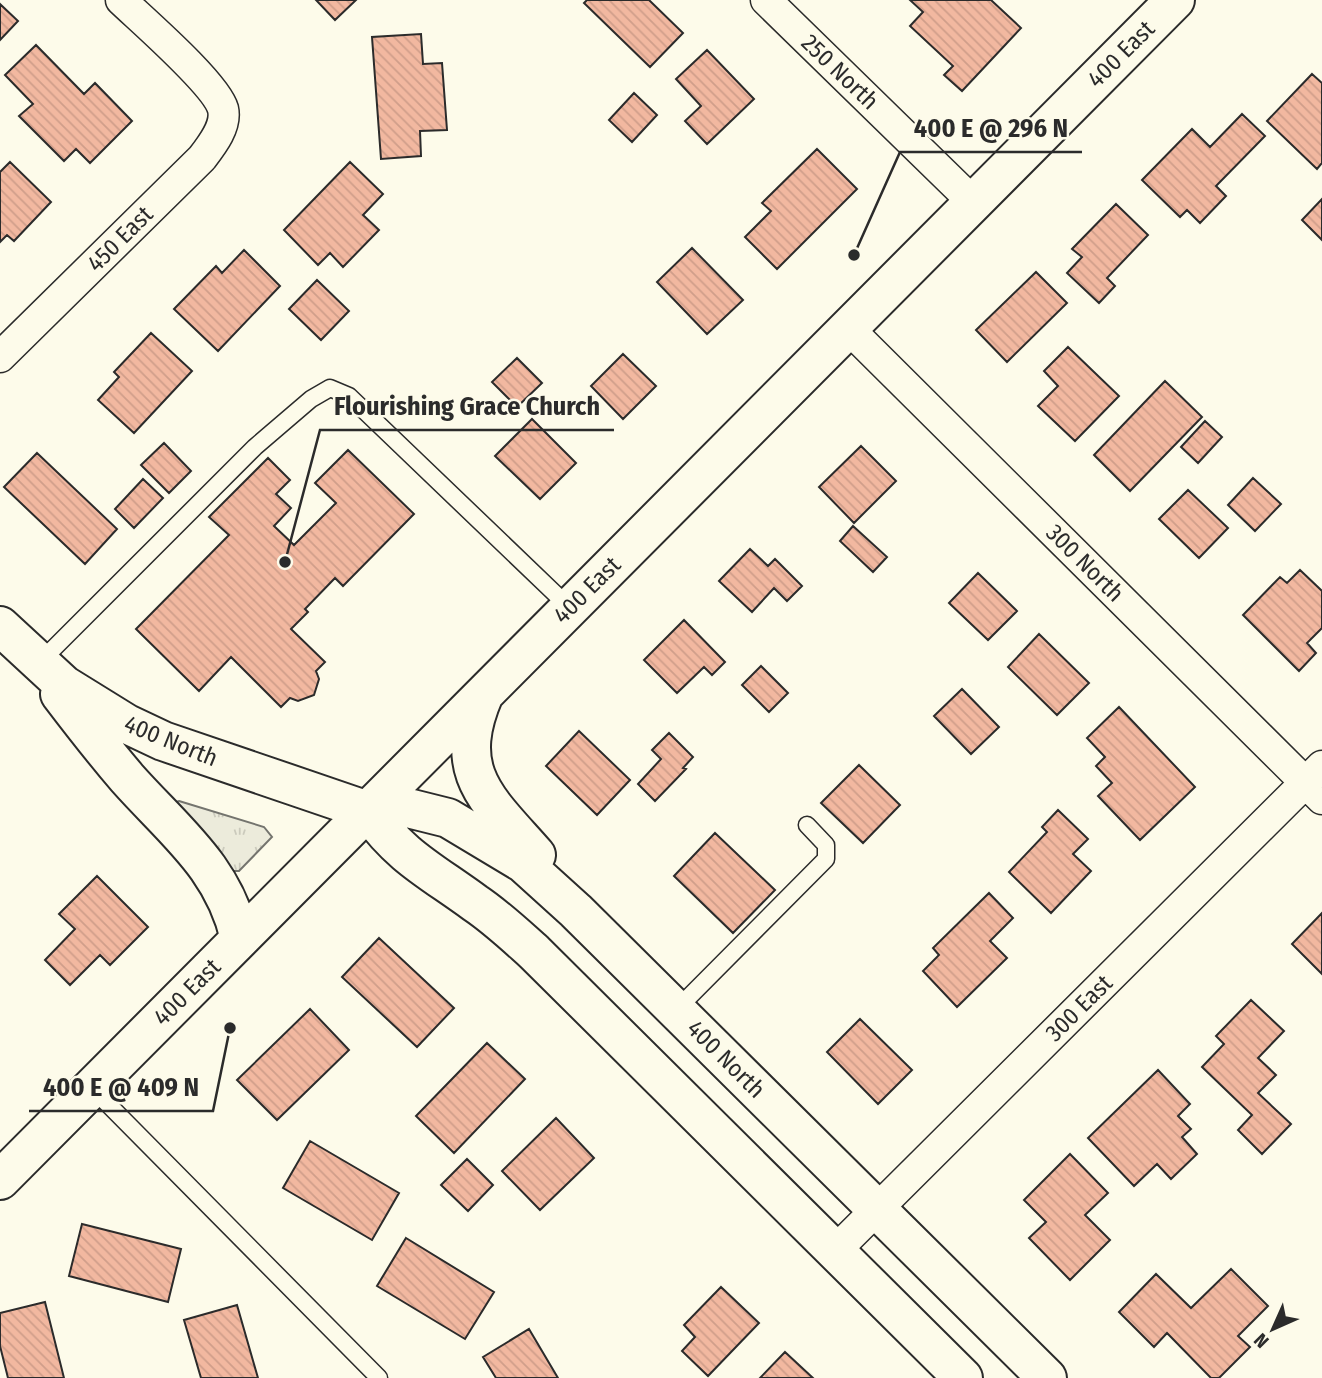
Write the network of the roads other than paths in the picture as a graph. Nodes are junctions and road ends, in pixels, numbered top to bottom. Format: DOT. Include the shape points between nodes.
graph roads {
  1 [pos="121,0"];
  2 [pos="766,0"];
  3 [pos="1175,0"];
  4 [pos="973,202"];
  5 [pos="848,328"];
  6 [pos="0,357"];
  7 [pos="569,607"];
  8 [pos="0,626"];
  9 [pos="38,664"];
  10 [pos="485,692"];
  11 [pos="1316,782"];
  12 [pos="368,811"];
  13 [pos="807,825"];
  14 [pos="576,911"];
  15 [pos="240,939"];
  16 [pos="676,1010"];
  17 [pos="92,1088"];
  18 [pos="0,1180"];
  19 [pos="877,1209"];
  20 [pos="835,1251"];
  21 [pos="379,1378"];
  22 [pos="963,1378"];
  23 [pos="1047,1378"];
  1 -- 6 [label="street, 450 East" via="212,90 223,110 217,136 202,158"];
  2 -- 4 [label="street, 250 North"];
  3 -- 4 [label="main road, 400 East"];
  4 -- 5 [label="main road, 400 East"];
  5 -- 7 [label="main road, 400 East"];
  5 -- 11 [label="street, 300 North"];
  7 -- 9 [label="lane" via="349,396 330,388 255,447"];
  7 -- 10 [label="main road, 400 East"];
  8 -- 9 [label="main road, 400 North"];
  9 -- 12 [label="main road, 400 North" via="90,705 163,741"];
  9 -- 15 [label="main road" via="128,779 208,865 229,901"];
  10 -- 12 [label="main road, 400 East"];
  10 -- 14 [label="main road" via="472,733 471,754 482,791"];
  11 -- 19 [label="street, 300 East"];
  12 -- 14 [label="main road, 400 North" via="408,808 448,818 523,863"];
  12 -- 15 [label="main road, 400 East"];
  12 -- 20 [label="main road" via="408,858 475,902 534,952"];
  13 -- 16 [label="lane" via="827,845 826,859"];
  14 -- 16 [label="main road, 400 North"];
  15 -- 17 [label="main road, 400 East"];
  16 -- 19 [label="main road, 400 North"];
  17 -- 18 [label="main road, 400 East"];
  17 -- 21 [label="lane"];
  19 -- 20 [label="street, 300 East"];
  19 -- 23 [label="main road, 400 North"];
  20 -- 22 [label="main road"];
}
